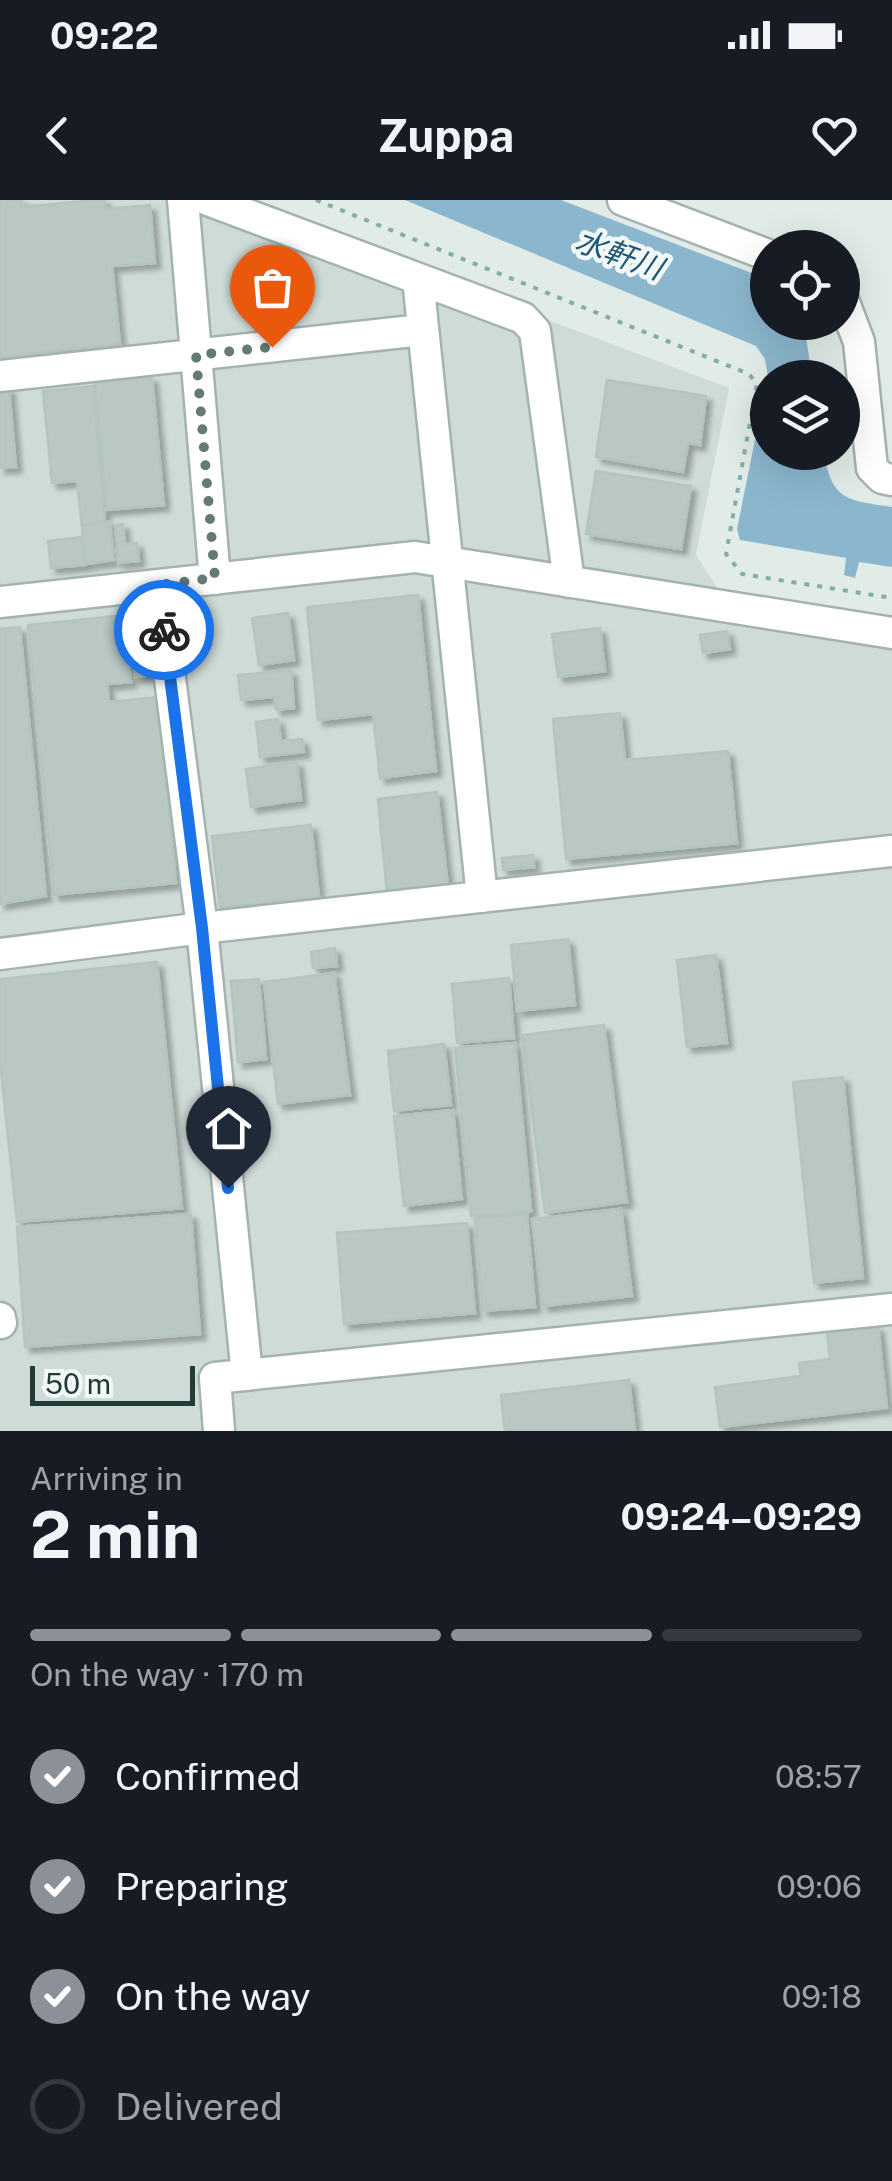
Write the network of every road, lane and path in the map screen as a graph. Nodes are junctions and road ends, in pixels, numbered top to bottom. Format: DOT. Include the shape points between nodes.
graph roads {
  1 [pos="184,200"];
  2 [pos="208,200"];
  3 [pos="316,200"];
  4 [pos="623,200"];
  5 [pos="750,248"];
  6 [pos="418,278"];
  7 [pos="422,330"];
  8 [pos="858,340"];
  9 [pos="196,355"];
  10 [pos="0,376"];
  11 [pos="892,480"];
  12 [pos="445,562"];
  13 [pos="215,578"];
  14 [pos="569,582"];
  15 [pos="158,585"];
  16 [pos="892,598"];
  17 [pos="0,602"];
  18 [pos="892,633"];
  19 [pos="892,851"];
  20 [pos="482,897"];
  21 [pos="202,928"];
  22 [pos="0,954"];
  23 [pos="892,1308"];
  24 [pos="248,1375"];
  25 [pos="218,1431"];
  1 -- 9 [label="street"];
  2 -- 6 [label="street"];
  3 -- 16 [label="path" via="749,374 757,384 726,554 742,574"];
  4 -- 5 [label="street"];
  6 -- 7 [label="street"];
  6 -- 14 [label="street" via="524,318 534,331"];
  7 -- 9 [label="street"];
  7 -- 12 [label="street"];
  8 -- 11 [label="street" via="872,468"];
  9 -- 10 [label="street"];
  9 -- 13 [label="street"];
  12 -- 13 [label="street" via="415,557"];
  12 -- 14 [label="street"];
  12 -- 20 [label="street"];
  13 -- 15 [label="street"];
  14 -- 18 [label="street"];
  15 -- 17 [label="street"];
  15 -- 21 [label="street"];
  19 -- 20 [label="street"];
  20 -- 21 [label="street"];
  21 -- 22 [label="street"];
  21 -- 24 [label="street"];
  23 -- 24 [label="street"];
  24 -- 25 [label="street" via="215,1378"];
}
